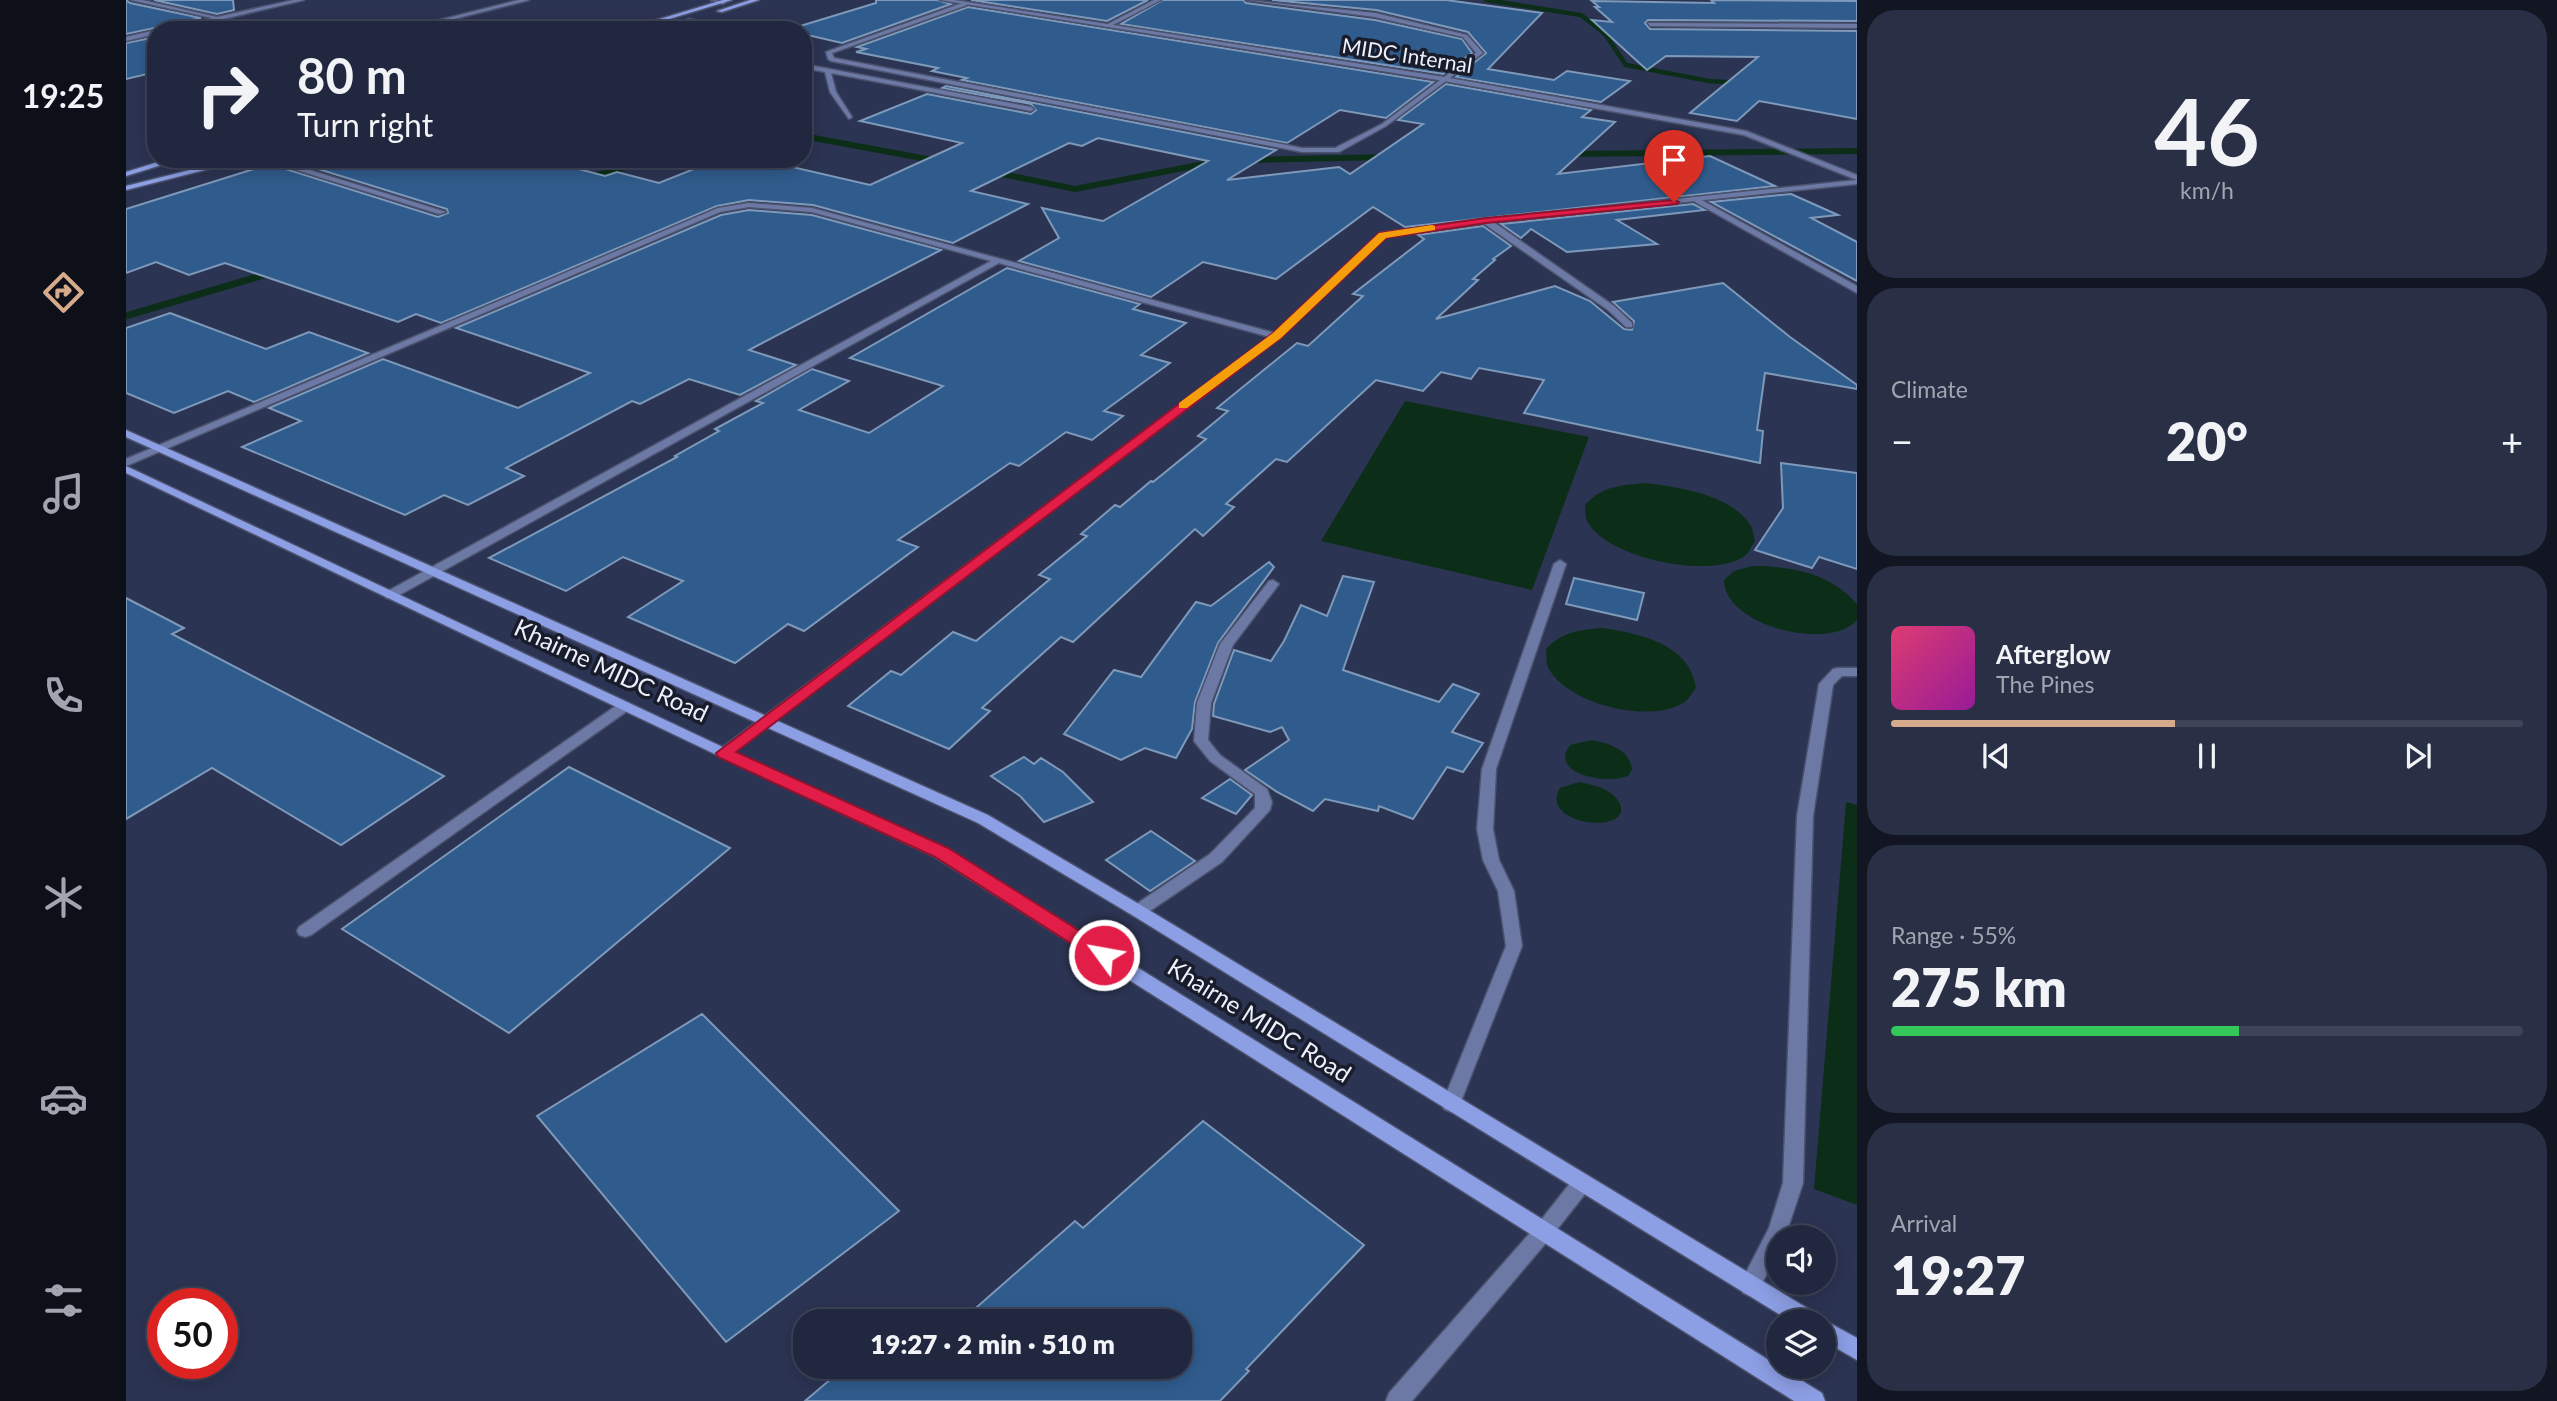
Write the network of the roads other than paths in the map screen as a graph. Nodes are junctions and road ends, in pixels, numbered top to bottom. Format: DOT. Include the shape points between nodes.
graph roads {
  1 [pos="134,0"];
  2 [pos="301,0"];
  3 [pos="526,0"];
  4 [pos="714,0"];
  5 [pos="756,0"];
  6 [pos="943,0"];
  7 [pos="1158,0"];
  8 [pos="1249,0"];
  9 [pos="726,1"];
  10 [pos="965,4"];
  11 [pos="222,18"];
  12 [pos="208,21"];
  13 [pos="440,21"];
  14 [pos="657,21"];
  15 [pos="692,21"];
  16 [pos="1650,24"];
  17 [pos="1107,26"];
  18 [pos="1857,26"];
  19 [pos="147,34"];
  20 [pos="127,39"];
  21 [pos="812,68"];
  22 [pos="828,71"];
  23 [pos="1444,79"];
  24 [pos="1031,109"];
  25 [pos="849,117"];
  26 [pos="147,168"];
  27 [pos="207,168"];
  28 [pos="295,168"];
  29 [pos="126,174"];
  30 [pos="1857,180"];
  31 [pos="126,188"];
  32 [pos="1698,200"];
  33 [pos="442,212"];
  34 [pos="1486,221"];
  35 [pos="996,261"];
  36 [pos="1857,290"];
  37 [pos="1629,325"];
  38 [pos="1277,336"];
  39 [pos="126,433"];
  40 [pos="160,448"];
  41 [pos="126,463"];
  42 [pos="126,469"];
  43 [pos="1560,564"];
  44 [pos="432,571"];
  45 [pos="1273,584"];
  46 [pos="390,594"];
  47 [pos="1857,672"];
  48 [pos="625,706"];
  49 [pos="764,723"];
  50 [pos="724,753"];
  51 [pos="1139,911"];
  52 [pos="305,931"];
  53 [pos="1451,1104"];
  54 [pos="1581,1183"];
  55 [pos="1544,1231"];
  56 [pos="1750,1286"];
  57 [pos="1789,1309"];
  58 [pos="1836,1337"];
  59 [pos="1857,1350"];
  60 [pos="1397,1401"];
  61 [pos="1814,1401"];
  1 -- 11 [label="street"];
  2 -- 11 [label="street"];
  3 -- 13 [label="street"];
  4 -- 9 [label="street"];
  5 -- 15 [label="main road"];
  6 -- 10 [label="street, MIDC Internal"];
  7 -- 17 [label="street"];
  8 -- 23 [label="street" via="1375,15 1465,36 1480,53"];
  9 -- 14 [label="main road"];
  10 -- 17 [label="street, MIDC Internal"];
  10 -- 23 [label="street" via="830,52 831,59 1302,150 1336,150 1384,125"];
  11 -- 12 [label="street"];
  16 -- 18 [label="street"];
  17 -- 23 [label="street, MIDC Internal"];
  19 -- 20 [label="street"];
  21 -- 22 [label="street"];
  22 -- 24 [label="street"];
  22 -- 25 [label="street" via="830,88"];
  23 -- 30 [label="street, MIDC Internal" via="1746,133"];
  26 -- 29 [label="main road"];
  27 -- 31 [label="main road"];
  28 -- 33 [label="street"];
  30 -- 32 [label="street"];
  32 -- 34 [label="street"];
  32 -- 36 [label="street"];
  34 -- 37 [label="street"];
  34 -- 38 [label="street" via="1383,235"];
  35 -- 38 [label="street"];
  35 -- 40 [label="street" via="812,210 749,205 718,210"];
  35 -- 44 [label="street"];
  38 -- 49 [label="street"];
  39 -- 40 [label="main road, Khairne MIDC Road"];
  40 -- 41 [label="street"];
  40 -- 44 [label="main road, Khairne MIDC Road"];
  42 -- 46 [label="main road, Khairne MIDC Road"];
  43 -- 53 [label="street" via="1489,769 1485,829 1491,860 1506,891 1514,946"];
  44 -- 46 [label="street"];
  44 -- 49 [label="main road, Khairne MIDC Road"];
  45 -- 51 [label="street" via="1227,645 1204,702 1202,741 1215,758 1262,792 1262,810 1216,858"];
  46 -- 48 [label="main road, Khairne MIDC Road"];
  47 -- 56 [label="street" via="1838,672 1826,684 1805,816 1793,1183 1779,1228"];
  48 -- 50 [label="main road, Khairne MIDC Road"];
  48 -- 52 [label="street"];
  49 -- 50 [label="street"];
  49 -- 51 [label="main road, Khairne MIDC Road" via="983,820"];
  50 -- 55 [label="main road, Khairne MIDC Road" via="942,853"];
  51 -- 53 [label="main road, Khairne MIDC Road"];
  53 -- 54 [label="main road, Khairne MIDC Road"];
  54 -- 55 [label="street"];
  54 -- 56 [label="main road, Khairne MIDC Road"];
  55 -- 60 [label="street"];
  55 -- 61 [label="main road, Khairne MIDC Road"];
  56 -- 57 [label="main road, Khairne MIDC Road"];
  58 -- 59 [label="main road"];
}
